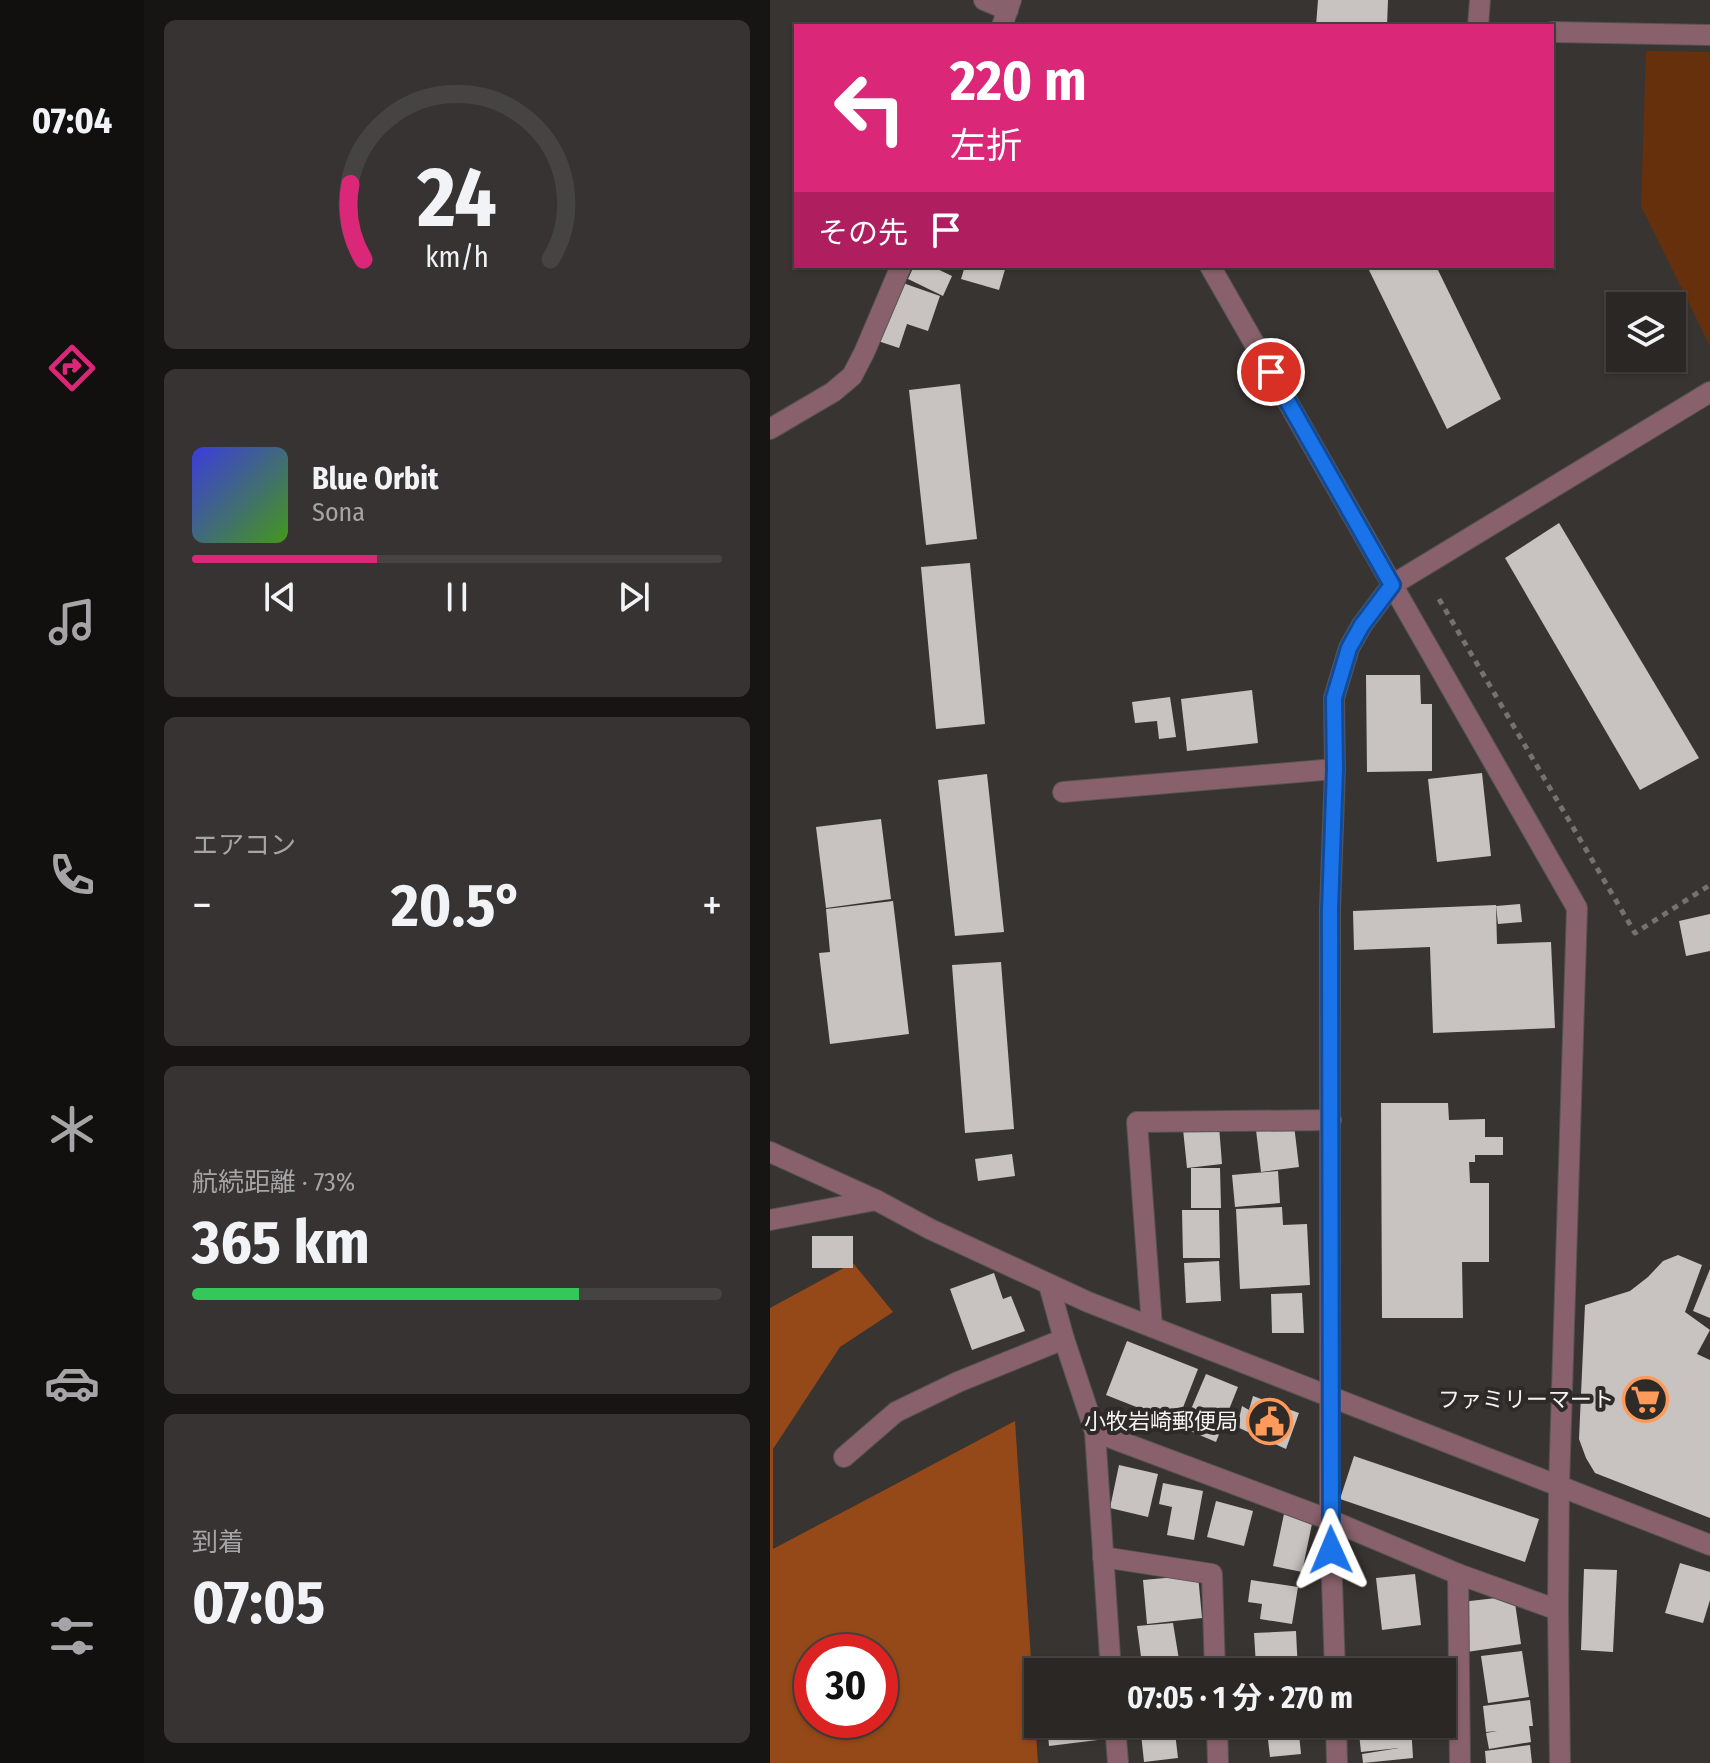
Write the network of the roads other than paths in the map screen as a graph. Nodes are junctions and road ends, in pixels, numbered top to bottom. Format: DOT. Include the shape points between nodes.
graph roads {
  1 [pos="984,0"];
  2 [pos="1480,0"];
  3 [pos="1007,12"];
  4 [pos="1478,24"];
  5 [pos="1554,32"];
  6 [pos="1710,35"];
  7 [pos="900,268"];
  8 [pos="1211,268"];
  9 [pos="1710,392"];
  10 [pos="770,429"];
  11 [pos="1392,585"];
  12 [pos="1335,769"];
  13 [pos="1063,792"];
  14 [pos="1331,1120"];
  15 [pos="770,1152"];
  16 [pos="876,1200"];
  17 [pos="770,1220"];
  18 [pos="1049,1285"];
  19 [pos="1152,1327"];
  20 [pos="1064,1339"];
  21 [pos="1331,1398"];
  22 [pos="1095,1432"];
  23 [pos="844,1457"];
  24 [pos="1559,1486"];
  25 [pos="1330,1520"];
  26 [pos="1710,1545"];
  27 [pos="1103,1557"];
  28 [pos="1458,1574"];
  29 [pos="1558,1610"];
  30 [pos="1110,1658"];
  31 [pos="1215,1658"];
  32 [pos="1335,1658"];
  33 [pos="1116,1738"];
  34 [pos="1217,1738"];
  35 [pos="1336,1738"];
  36 [pos="1118,1763"];
  37 [pos="1218,1763"];
  38 [pos="1337,1763"];
  39 [pos="1460,1763"];
  40 [pos="1560,1763"];
  1 -- 3 [label="street"];
  2 -- 4 [label="street"];
  5 -- 6 [label="street"];
  7 -- 10 [label="street" via="852,376"];
  8 -- 11 [label="street"];
  9 -- 11 [label="street"];
  11 -- 12 [label="street" via="1349,648 1334,698"];
  11 -- 24 [label="street" via="1577,908"];
  12 -- 13 [label="street"];
  12 -- 14 [label="street"];
  14 -- 19 [label="street" via="1137,1122"];
  14 -- 21 [label="street"];
  15 -- 16 [label="street"];
  16 -- 17 [label="street"];
  16 -- 18 [label="street"];
  18 -- 19 [label="street"];
  18 -- 20 [label="street"];
  19 -- 21 [label="street"];
  20 -- 22 [label="street"];
  20 -- 23 [label="street" via="896,1412"];
  21 -- 24 [label="street"];
  21 -- 25 [label="street"];
  22 -- 25 [label="street"];
  22 -- 27 [label="street"];
  24 -- 26 [label="street"];
  24 -- 29 [label="street"];
  25 -- 28 [label="street"];
  25 -- 32 [label="street"];
  27 -- 30 [label="street"];
  27 -- 31 [label="street" via="1212,1574"];
  28 -- 29 [label="street"];
  28 -- 39 [label="street"];
  29 -- 40 [label="street"];
  33 -- 36 [label="street"];
  34 -- 37 [label="street"];
  35 -- 38 [label="street"];
}
